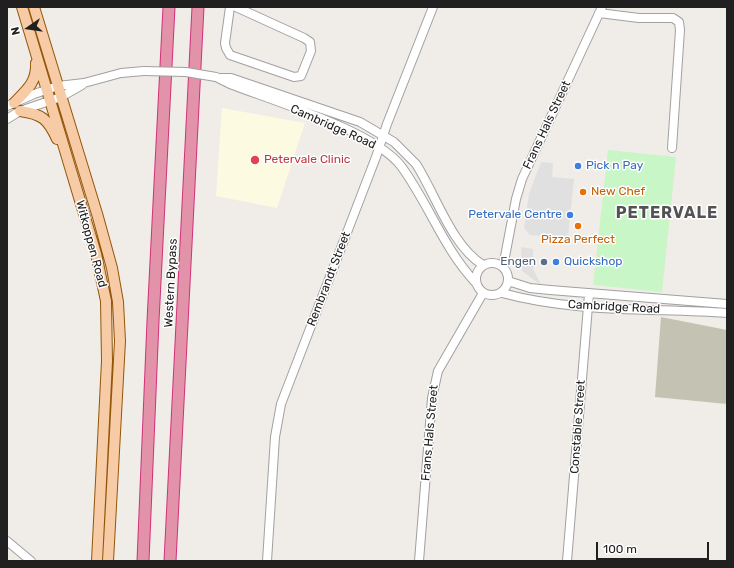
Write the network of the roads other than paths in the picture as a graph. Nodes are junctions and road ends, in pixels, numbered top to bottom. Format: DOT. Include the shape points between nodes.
graph roads {
  1 [pos="22,7"];
  2 [pos="34,7"];
  3 [pos="169,7"];
  4 [pos="198,7"];
  5 [pos="230,7"];
  6 [pos="236,7"];
  7 [pos="433,7"];
  8 [pos="600,10"];
  9 [pos="34,51"];
  10 [pos="218,78"];
  11 [pos="84,83"];
  12 [pos="58,86"];
  13 [pos="47,88"];
  14 [pos="61,97"];
  15 [pos="51,101"];
  16 [pos="14,106"];
  17 [pos="7,119"];
  18 [pos="383,134"];
  19 [pos="379,147"];
  20 [pos="672,148"];
  21 [pos="72,174"];
  22 [pos="483,265"];
  23 [pos="500,265"];
  24 [pos="508,281"];
  25 [pos="476,283"];
  26 [pos="502,292"];
  27 [pos="483,293"];
  28 [pos="589,294"];
  29 [pos="727,301"];
  30 [pos="717,303"];
  31 [pos="727,304"];
  32 [pos="587,307"];
  33 [pos="727,313"];
  34 [pos="7,541"];
  35 [pos="32,561"];
  36 [pos="97,561"];
  37 [pos="108,561"];
  38 [pos="143,561"];
  39 [pos="170,561"];
  40 [pos="267,561"];
  41 [pos="419,561"];
  42 [pos="567,561"];
  1 -- 9 [label="main road, Witkoppen Road"];
  2 -- 12 [label="main road, Witkoppen Road"];
  3 -- 38 [label="highway, Western Bypass"];
  4 -- 39 [label="highway, Western Bypass"];
  5 -- 6 [label="street" via="226,43 230,55 294,77 301,76 311,50 310,42"];
  7 -- 18 [label="street, Rembrandt Street"];
  8 -- 20 [label="street" via="639,18 672,18 679,22"];
  8 -- 23 [label="street, Frans Hals Street" via="522,179 508,248"];
  9 -- 13 [label="main road, Witkoppen Road"];
  9 -- 16 [label="main road" via="34,82"];
  10 -- 11 [label="street, Cambridge Road, bridge" via="186,72 144,71 121,73"];
  10 -- 18 [label="street, Cambridge Road" via="231,78 290,97 360,122"];
  10 -- 19 [label="street, Cambridge Road" via="351,132"];
  11 -- 12 [label="street, Cambridge Road"];
  11 -- 14 [label="street, Cambridge Road"];
  12 -- 13 [label="street, Cambridge Road"];
  12 -- 14 [label="main road, Witkoppen Road"];
  13 -- 15 [label="main road, Witkoppen Road"];
  13 -- 16 [label="street, Cambridge Road"];
  14 -- 15 [label="street, Cambridge Road"];
  14 -- 37 [label="main road, Witkoppen Road" via="112,268 119,311 120,341"];
  15 -- 16 [label="street, Cambridge Road"];
  15 -- 21 [label="main road, Witkoppen Road"];
  16 -- 17 [label="street"];
  16 -- 21 [label="main road" via="36,113 47,121"];
  18 -- 19 [label="street, Rembrandt Street"];
  18 -- 22 [label="street, Cambridge Road" via="416,164 460,243"];
  19 -- 25 [label="street, Cambridge Road" via="394,158 404,172 451,253"];
  19 -- 40 [label="street, Rembrandt Street" via="281,404 275,437"];
  21 -- 36 [label="main road, Witkoppen Road" via="99,265 107,312"];
  22 -- 23 [label="street"];
  22 -- 25 [label="street" via="477,273"];
  23 -- 24 [label="street" via="507,273"];
  24 -- 26 [label="street"];
  24 -- 28 [label="street, Cambridge Road" via="530,288"];
  25 -- 27 [label="street"];
  26 -- 27 [label="street" via="493,296"];
  26 -- 32 [label="street, Cambridge Road" via="525,299"];
  27 -- 41 [label="street, Frans Hals Street" via="435,379"];
  28 -- 30 [label="street, Cambridge Road"];
  28 -- 32 [label="street, Constable Street"];
  29 -- 30 [label="street"];
  30 -- 31 [label="street, Cambridge Road"];
  32 -- 33 [label="street, Cambridge Road"];
  32 -- 42 [label="street, Constable Street"];
  34 -- 35 [label="street"];
}
